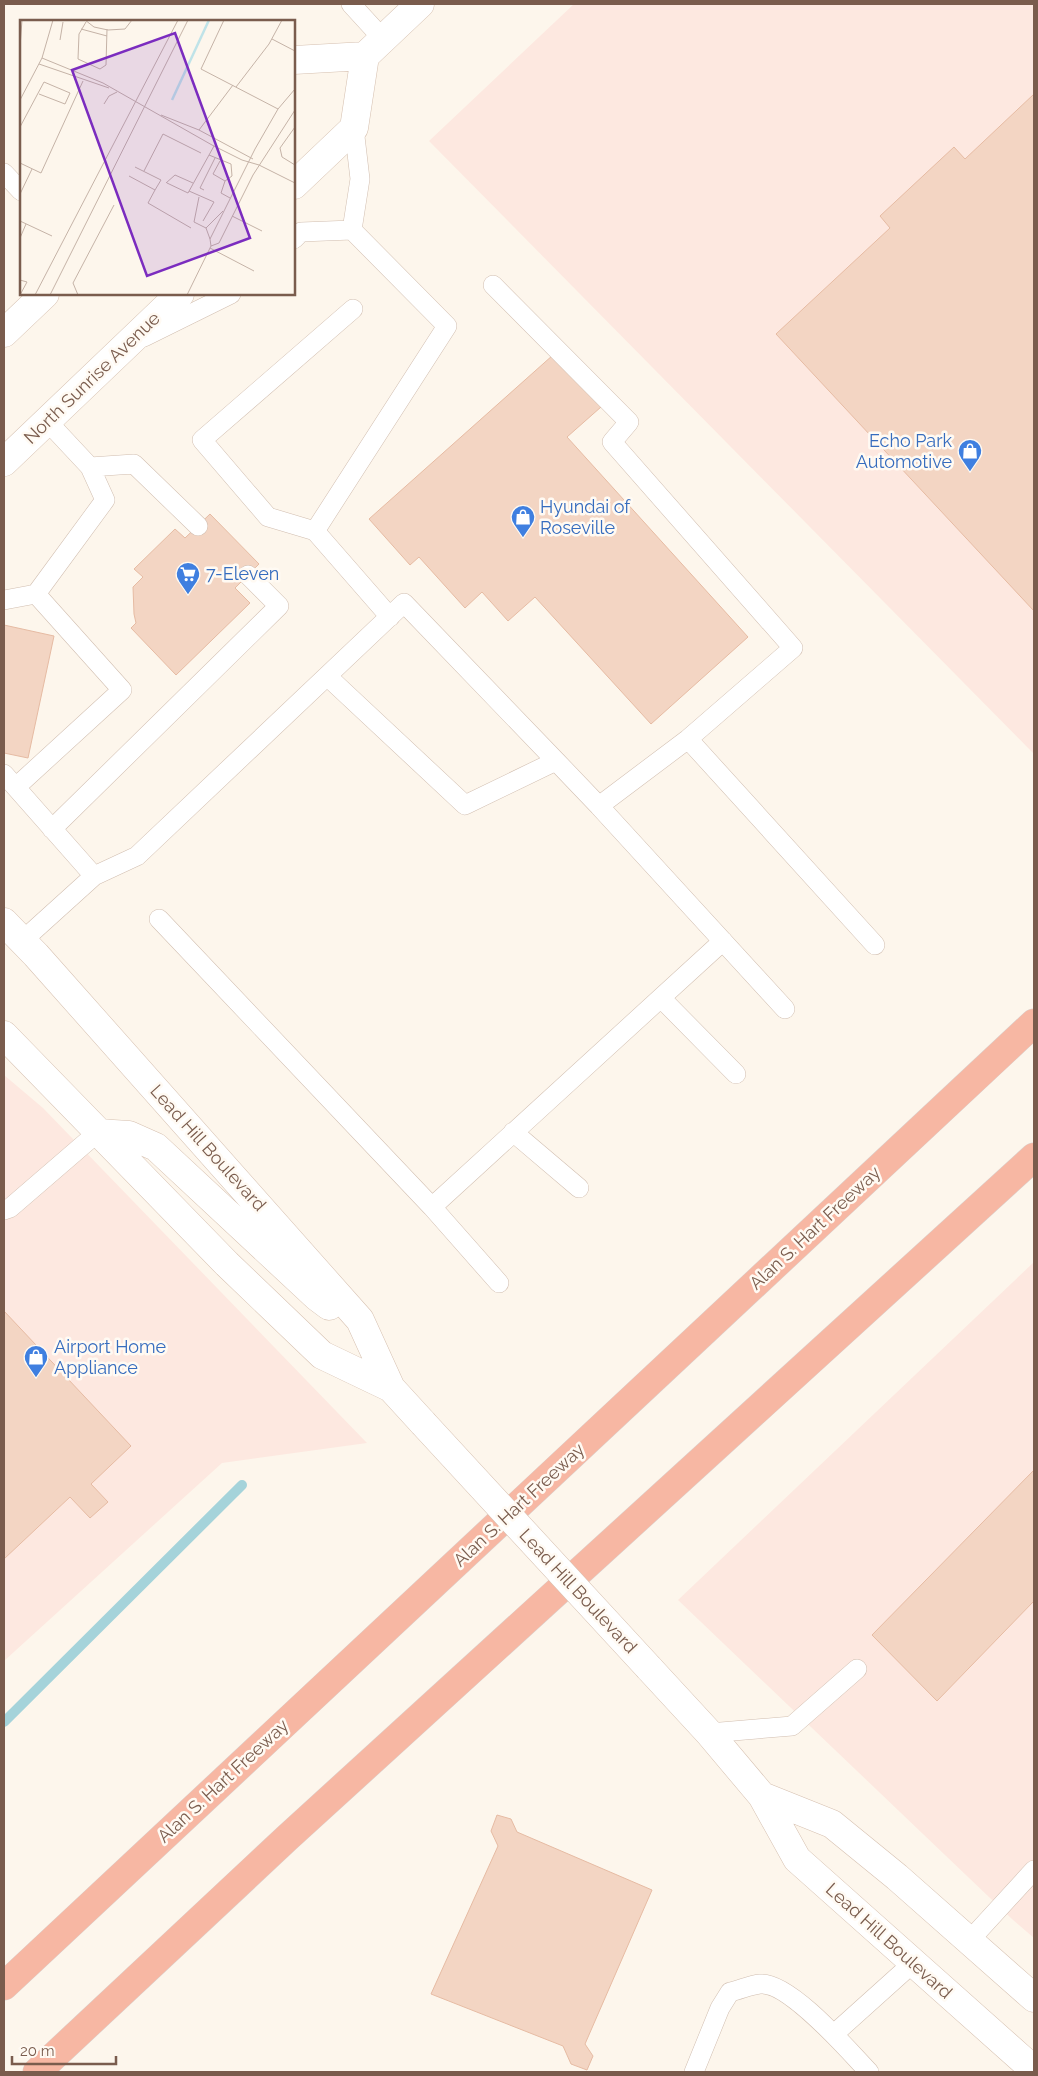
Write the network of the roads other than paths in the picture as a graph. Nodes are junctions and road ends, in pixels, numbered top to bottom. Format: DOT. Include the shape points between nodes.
graph roads {
  1 [pos="351,4"];
  2 [pos="420,4"];
  3 [pos="374,47"];
  4 [pos="295,60"];
  5 [pos="354,128"];
  6 [pos="4,173"];
  7 [pos="295,184"];
  8 [pos="20,190"];
  9 [pos="352,230"];
  10 [pos="295,237"];
  11 [pos="493,285"];
  12 [pos="44,295"];
  13 [pos="179,295"];
  14 [pos="228,295"];
  15 [pos="353,309"];
  16 [pos="4,333"];
  17 [pos="123,348"];
  18 [pos="47,421"];
  19 [pos="4,462"];
  20 [pos="90,467"];
  21 [pos="198,526"];
  22 [pos="314,531"];
  23 [pos="248,575"];
  24 [pos="36,594"];
  25 [pos="4,600"];
  26 [pos="390,616"];
  27 [pos="327,676"];
  28 [pos="688,739"];
  29 [pos="556,761"];
  30 [pos="10,781"];
  31 [pos="599,806"];
  32 [pos="52,828"];
  33 [pos="94,876"];
  34 [pos="159,919"];
  35 [pos="12,932"];
  36 [pos="723,942"];
  37 [pos="875,945"];
  38 [pos="661,998"];
  39 [pos="785,1009"];
  40 [pos="1034,1022"];
  41 [pos="4,1035"];
  42 [pos="736,1074"];
  43 [pos="513,1132"];
  44 [pos="97,1133"];
  45 [pos="1034,1157"];
  46 [pos="579,1188"];
  47 [pos="432,1207"];
  48 [pos="4,1210"];
  49 [pos="499,1283"];
  50 [pos="360,1320"];
  51 [pos="391,1388"];
  52 [pos="857,1669"];
  53 [pos="709,1733"];
  54 [pos="762,1796"];
  55 [pos="1034,1870"];
  56 [pos="969,1942"];
  57 [pos="913,1964"];
  58 [pos="4,1986"];
  59 [pos="1034,1998"];
  60 [pos="834,2034"];
  61 [pos="75,2037"];
  62 [pos="1034,2070"];
  63 [pos="37,2072"];
  64 [pos="47,2072"];
  65 [pos="694,2072"];
  66 [pos="869,2072"];
  1 -- 3 [label="lane"];
  2 -- 3 [label="main road"];
  3 -- 4 [label="main road"];
  3 -- 5 [label="main road"];
  5 -- 7 [label="main road"];
  5 -- 9 [label="lane" via="360,179"];
  6 -- 8 [label="lane"];
  9 -- 10 [label="lane" via="301,232"];
  9 -- 22 [label="lane" via="447,326"];
  11 -- 28 [label="lane" via="629,422 612,442 793,648"];
  12 -- 16 [label="main road"];
  13 -- 17 [label="main road, North Sunrise Avenue"];
  14 -- 17 [label="lane"];
  15 -- 22 [label="lane" via="202,440 268,517"];
  17 -- 18 [label="main road, North Sunrise Avenue"];
  18 -- 19 [label="main road, North Sunrise Avenue"];
  18 -- 20 [label="lane"];
  20 -- 21 [label="lane" via="134,464"];
  20 -- 24 [label="lane" via="105,500"];
  22 -- 26 [label="lane"];
  23 -- 32 [label="lane" via="279,606"];
  24 -- 25 [label="lane"];
  24 -- 30 [label="lane" via="122,690"];
  26 -- 27 [label="lane"];
  26 -- 29 [label="lane" via="404,603"];
  27 -- 29 [label="lane" via="465,805"];
  27 -- 33 [label="lane" via="137,856"];
  28 -- 31 [label="lane"];
  28 -- 37 [label="lane"];
  29 -- 31 [label="lane"];
  30 -- 32 [label="lane"];
  31 -- 36 [label="lane"];
  32 -- 33 [label="lane"];
  33 -- 35 [label="lane"];
  34 -- 47 [label="lane"];
  35 -- 50 [label="main road, Lead Hill Boulevard" via="36,955"];
  36 -- 38 [label="lane"];
  36 -- 39 [label="lane"];
  38 -- 42 [label="lane"];
  38 -- 43 [label="lane"];
  40 -- 58 [label="highway, Alan S. Hart Freeway"];
  41 -- 44 [label="main road, Lead Hill Boulevard"];
  43 -- 46 [label="lane"];
  43 -- 47 [label="lane"];
  44 -- 48 [label="lane"];
  44 -- 50 [label="main road" via="129,1135 156,1147 317,1297 338,1312"];
  44 -- 51 [label="main road, Lead Hill Boulevard" via="322,1355"];
  45 -- 61 [label="highway" via="287,1838"];
  47 -- 49 [label="lane"];
  50 -- 51 [label="main road, Lead Hill Boulevard"];
  51 -- 53 [label="main road, Lead Hill Boulevard, bridge"];
  52 -- 53 [label="lane" via="792,1726"];
  53 -- 54 [label="main road, Lead Hill Boulevard"];
  54 -- 56 [label="main road, Lead Hill Boulevard" via="832,1824 897,1876"];
  54 -- 57 [label="main road, Lead Hill Boulevard" via="797,1859"];
  55 -- 56 [label="lane"];
  56 -- 59 [label="main road, Lead Hill Boulevard"];
  57 -- 60 [label="lane"];
  57 -- 62 [label="main road, Lead Hill Boulevard"];
  60 -- 65 [label="lane" via="787,1992 761,1984 730,1992 720,2008"];
  60 -- 66 [label="lane"];
  61 -- 63 [label="highway"];
  61 -- 64 [label="highway"];
}
